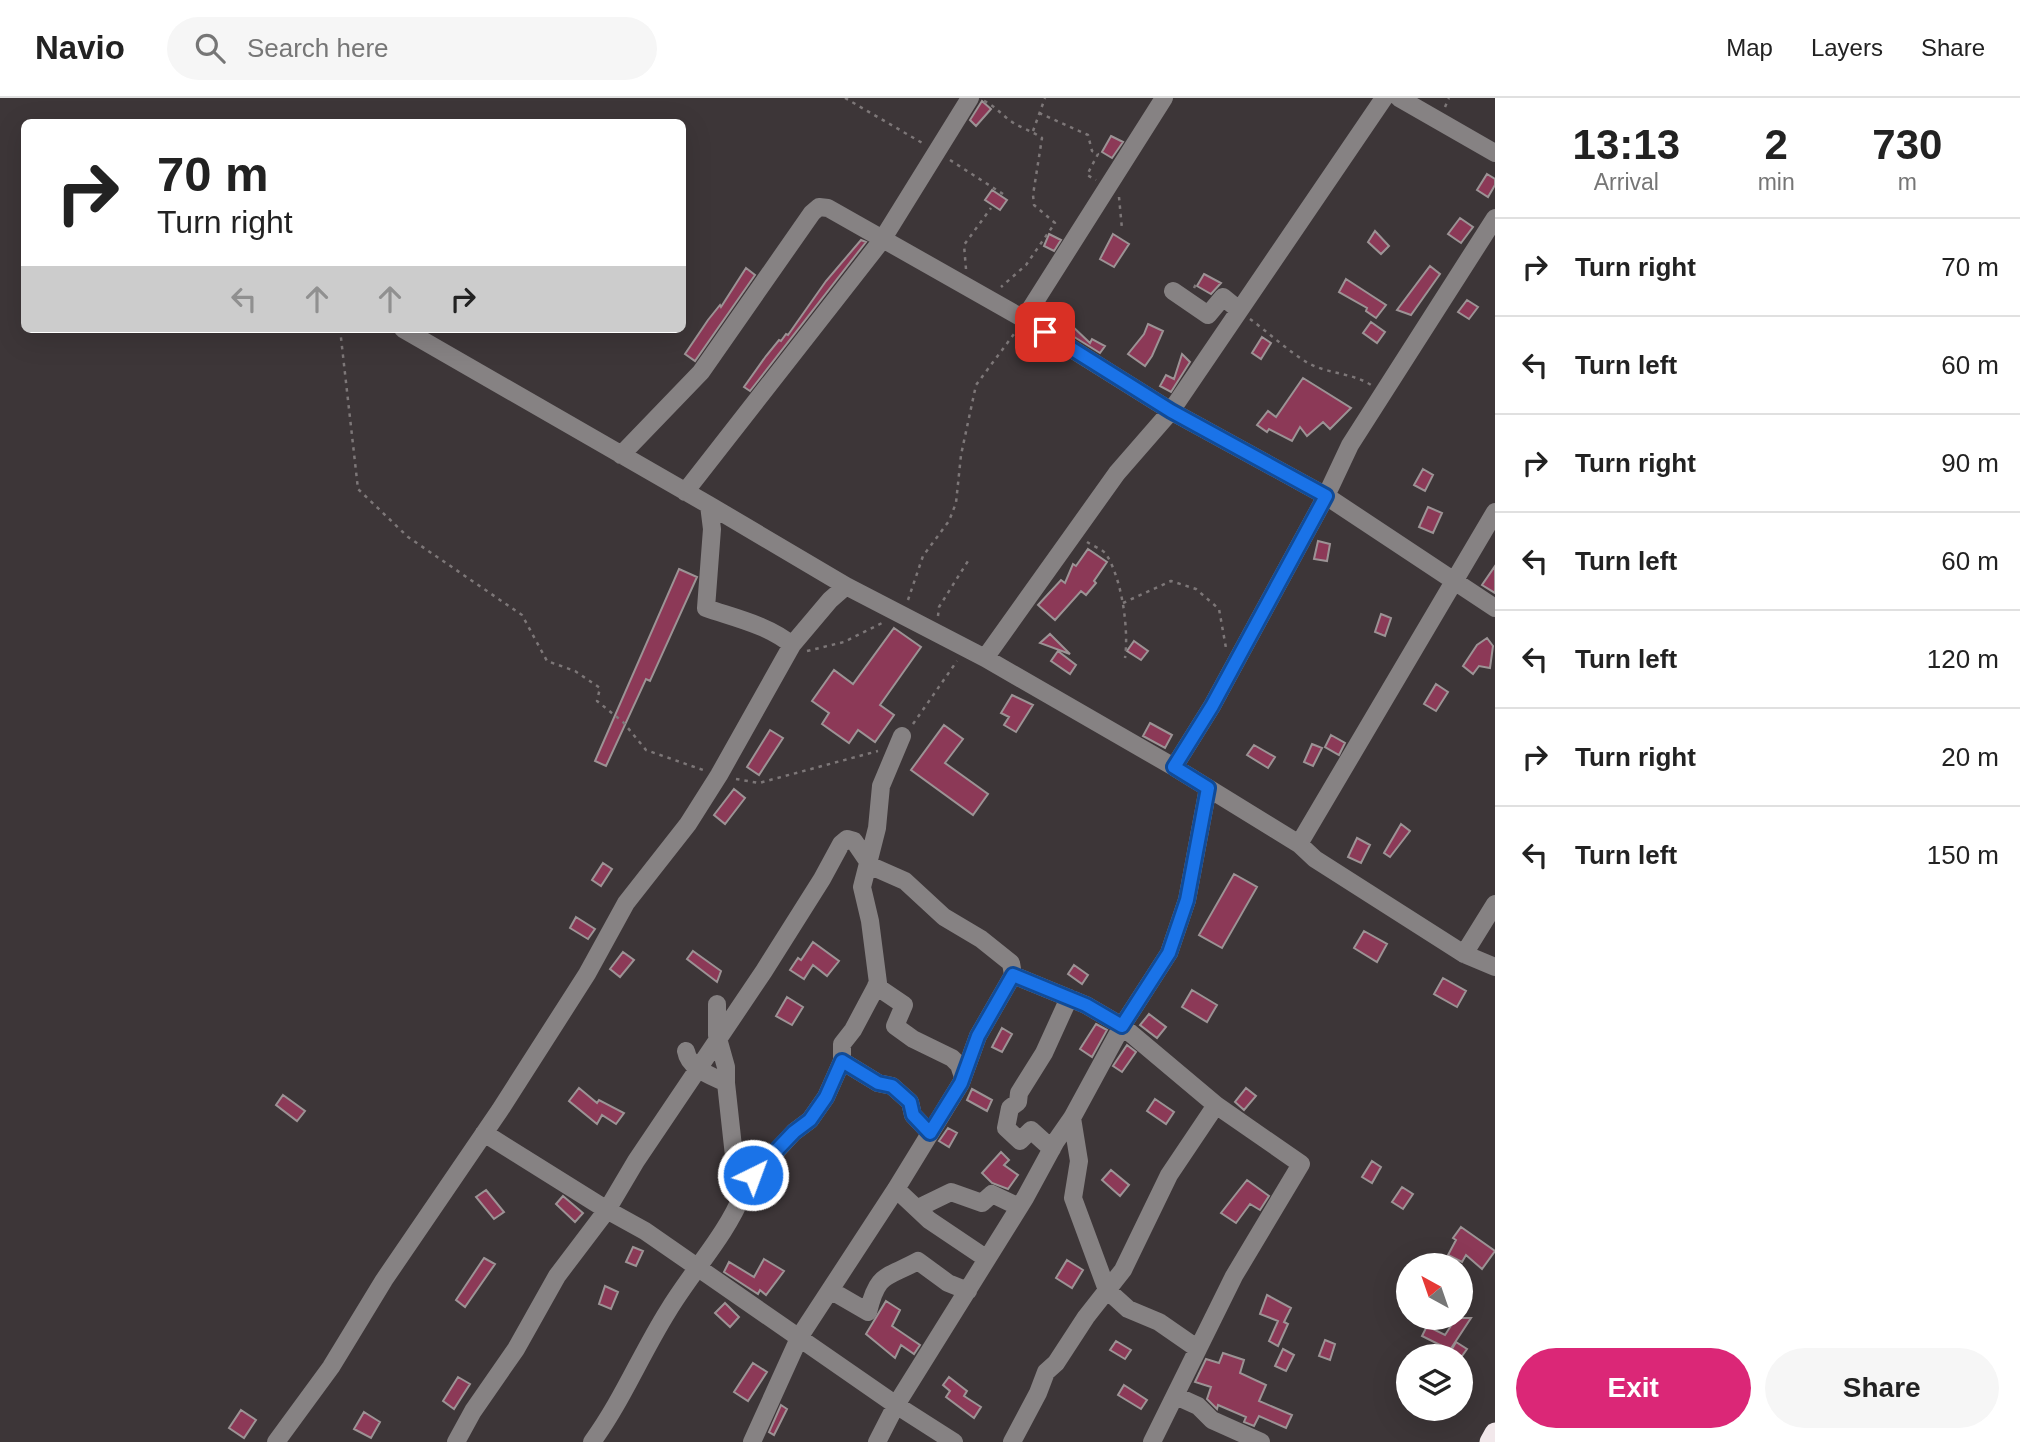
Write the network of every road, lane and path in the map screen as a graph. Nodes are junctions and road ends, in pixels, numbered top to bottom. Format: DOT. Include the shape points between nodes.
graph roads {
  1 [pos="845,98"];
  2 [pos="970,98"];
  3 [pos="979,98"];
  4 [pos="1045,98"];
  5 [pos="1164,98"];
  6 [pos="1384,98"];
  7 [pos="1399,98"];
  8 [pos="1040,113"];
  9 [pos="1033,131"];
  10 [pos="937,151"];
  11 [pos="1495,153"];
  12 [pos="1110,188"];
  13 [pos="1006,196"];
  14 [pos="991,208"];
  15 [pos="1495,218"];
  16 [pos="1122,229"];
  17 [pos="881,240"];
  18 [pos="966,287"];
  19 [pos="1173,291"];
  20 [pos="988,299"];
  21 [pos="1239,310"];
  22 [pos="1024,319"];
  23 [pos="340,333"];
  24 [pos="410,333"];
  25 [pos="1384,393"];
  26 [pos="1171,411"];
  27 [pos="621,456"];
  28 [pos="685,492"];
  29 [pos="1326,496"];
  30 [pos="709,505"];
  31 [pos="1495,512"];
  32 [pos="1072,534"];
  33 [pos="968,561"];
  34 [pos="1454,581"];
  35 [pos="846,586"];
  36 [pos="1123,603"];
  37 [pos="1495,608"];
  38 [pos="903,615"];
  39 [pos="938,633"];
  40 [pos="793,645"];
  41 [pos="1226,649"];
  42 [pos="985,657"];
  43 [pos="1125,658"];
  44 [pos="958,660"];
  45 [pos="902,736"];
  46 [pos="879,751"];
  47 [pos="1174,767"];
  48 [pos="719,775"];
  49 [pos="1208,788"];
  50 [pos="1299,844"];
  51 [pos="869,863"];
  52 [pos="1495,904"];
  53 [pos="1464,954"];
  54 [pos="1495,967"];
  55 [pos="1013,975"];
  56 [pos="876,986"];
  57 [pos="1069,998"];
  58 [pos="717,1004"];
  59 [pos="1122,1026"];
  60 [pos="718,1039"];
  61 [pos="686,1051"];
  62 [pos="842,1061"];
  63 [pos="699,1069"];
  64 [pos="963,1077"];
  65 [pos="726,1083"];
  66 [pos="1216,1105"];
  67 [pos="1072,1118"];
  68 [pos="484,1133"];
  69 [pos="930,1133"];
  70 [pos="1052,1149"];
  71 [pos="741,1188"];
  72 [pos="896,1189"];
  73 [pos="1019,1207"];
  74 [pos="918,1208"];
  75 [pos="607,1210"];
  76 [pos="986,1259"];
  77 [pos="698,1267"];
  78 [pos="830,1290"];
  79 [pos="1107,1290"];
  80 [pos="968,1291"];
  81 [pos="800,1336"];
  82 [pos="1198,1349"];
  83 [pos="1176,1396"];
  84 [pos="896,1405"];
  85 [pos="1495,1433"];
  86 [pos="276,1442"];
  87 [pos="456,1442"];
  88 [pos="592,1442"];
  89 [pos="752,1442"];
  90 [pos="877,1442"];
  91 [pos="954,1442"];
  92 [pos="1012,1442"];
  93 [pos="1152,1442"];
  94 [pos="1261,1442"];
  95 [pos="1490,1442"];
  1 -- 10 [label="path"];
  2 -- 10 [label="street"];
  3 -- 9 [label="path" via="1013,123"];
  4 -- 8 [label="path"];
  5 -- 12 [label="street"];
  6 -- 21 [label="street"];
  7 -- 11 [label="street"];
  8 -- 9 [label="path"];
  8 -- 12 [label="path" via="1088,135 1092,151 1098,154 1087,175"];
  9 -- 20 [label="path" via="1042,138 1034,205 1055,223 1026,265"];
  10 -- 13 [label="path"];
  10 -- 17 [label="street"];
  12 -- 16 [label="path" via="1119,193"];
  12 -- 22 [label="street"];
  14 -- 18 [label="path" via="964,245"];
  15 -- 25 [label="street"];
  17 -- 18 [label="street"];
  17 -- 27 [label="street" via="819,207 701,372"];
  17 -- 28 [label="street"];
  18 -- 20 [label="street"];
  19 -- 21 [label="street" via="1208,314 1223,297"];
  20 -- 22 [label="street"];
  21 -- 25 [label="path" via="1307,362 1364,381"];
  21 -- 26 [label="street"];
  22 -- 26 [label="street"];
  22 -- 38 [label="path" via="976,385 961,455 957,503 949,522 923,556"];
  23 -- 48 [label="path" via="358,489 408,537 522,615 547,661 575,671 600,688 597,701 623,722 646,750"];
  24 -- 27 [label="street"];
  25 -- 29 [label="street" via="1350,445"];
  26 -- 29 [label="street"];
  26 -- 32 [label="street"];
  27 -- 28 [label="street"];
  28 -- 30 [label="street"];
  29 -- 34 [label="street"];
  29 -- 47 [label="street"];
  30 -- 35 [label="street"];
  30 -- 40 [label="street" via="712,529 706,608 755,624"];
  31 -- 34 [label="street"];
  32 -- 36 [label="path" via="1104,552"];
  32 -- 42 [label="street"];
  33 -- 39 [label="path" via="939,607"];
  34 -- 37 [label="street"];
  34 -- 50 [label="street"];
  35 -- 38 [label="street"];
  35 -- 40 [label="street"];
  36 -- 41 [label="path" via="1171,581 1196,589 1219,609"];
  36 -- 43 [label="path"];
  38 -- 39 [label="street"];
  38 -- 40 [label="path" via="844,642 807,651"];
  39 -- 42 [label="street"];
  40 -- 48 [label="street"];
  42 -- 47 [label="street"];
  44 -- 45 [label="path"];
  45 -- 51 [label="street" via="881,786"];
  46 -- 48 [label="path" via="760,783"];
  47 -- 49 [label="street"];
  48 -- 68 [label="street" via="688,824 626,903 587,974"];
  49 -- 50 [label="street"];
  49 -- 59 [label="street" via="1187,900 1169,953"];
  50 -- 53 [label="street" via="1315,859"];
  51 -- 55 [label="street" via="905,881 944,917 981,939 1011,963"];
  51 -- 56 [label="street" via="862,887"];
  51 -- 60 [label="street" via="854,841 847,839 841,844"];
  52 -- 53 [label="street"];
  53 -- 54 [label="street"];
  55 -- 57 [label="street"];
  55 -- 64 [label="street" via="978,1036"];
  56 -- 62 [label="street" via="842,1044"];
  56 -- 64 [label="street" via="904,1005 895,1026 952,1058"];
  57 -- 59 [label="street"];
  57 -- 70 [label="street" via="1018,1102 1010,1108 1006,1128 1020,1141 1031,1130"];
  58 -- 60 [label="street"];
  59 -- 66 [label="street"];
  59 -- 67 [label="street"];
  60 -- 63 [label="street"];
  60 -- 65 [label="street"];
  61 -- 63 [label="street"];
  62 -- 69 [label="street" via="878,1083 892,1086 910,1102 913,1115"];
  62 -- 71 [label="street" via="810,1120"];
  63 -- 65 [label="street"];
  63 -- 75 [label="street"];
  64 -- 69 [label="street"];
  65 -- 71 [label="street"];
  66 -- 79 [label="street" via="1169,1175 1123,1270"];
  66 -- 82 [label="street" via="1301,1164 1234,1276"];
  67 -- 70 [label="street"];
  67 -- 79 [label="street" via="1079,1161 1073,1198"];
  68 -- 75 [label="street"];
  68 -- 86 [label="street" via="331,1367"];
  69 -- 72 [label="street"];
  70 -- 73 [label="street"];
  71 -- 77 [label="street" via="734,1216"];
  72 -- 74 [label="street"];
  72 -- 78 [label="street"];
  73 -- 74 [label="street" via="992,1194 982,1203 951,1192"];
  73 -- 76 [label="street"];
  74 -- 76 [label="street"];
  75 -- 77 [label="street"];
  75 -- 87 [label="street" via="557,1276"];
  76 -- 80 [label="street"];
  77 -- 81 [label="street"];
  77 -- 88 [label="street" via="667,1311"];
  78 -- 80 [label="street" via="867,1312 874,1289 887,1275 918,1261"];
  78 -- 81 [label="street"];
  79 -- 82 [label="street" via="1128,1309 1159,1322"];
  79 -- 92 [label="street" via="1046,1372"];
  80 -- 84 [label="street"];
  81 -- 84 [label="street"];
  81 -- 89 [label="street"];
  82 -- 83 [label="street"];
  83 -- 93 [label="street"];
  83 -- 94 [label="street" via="1198,1406 1212,1420"];
  84 -- 90 [label="street"];
  84 -- 91 [label="street"];
  85 -- 95 [label="highway"];
}
